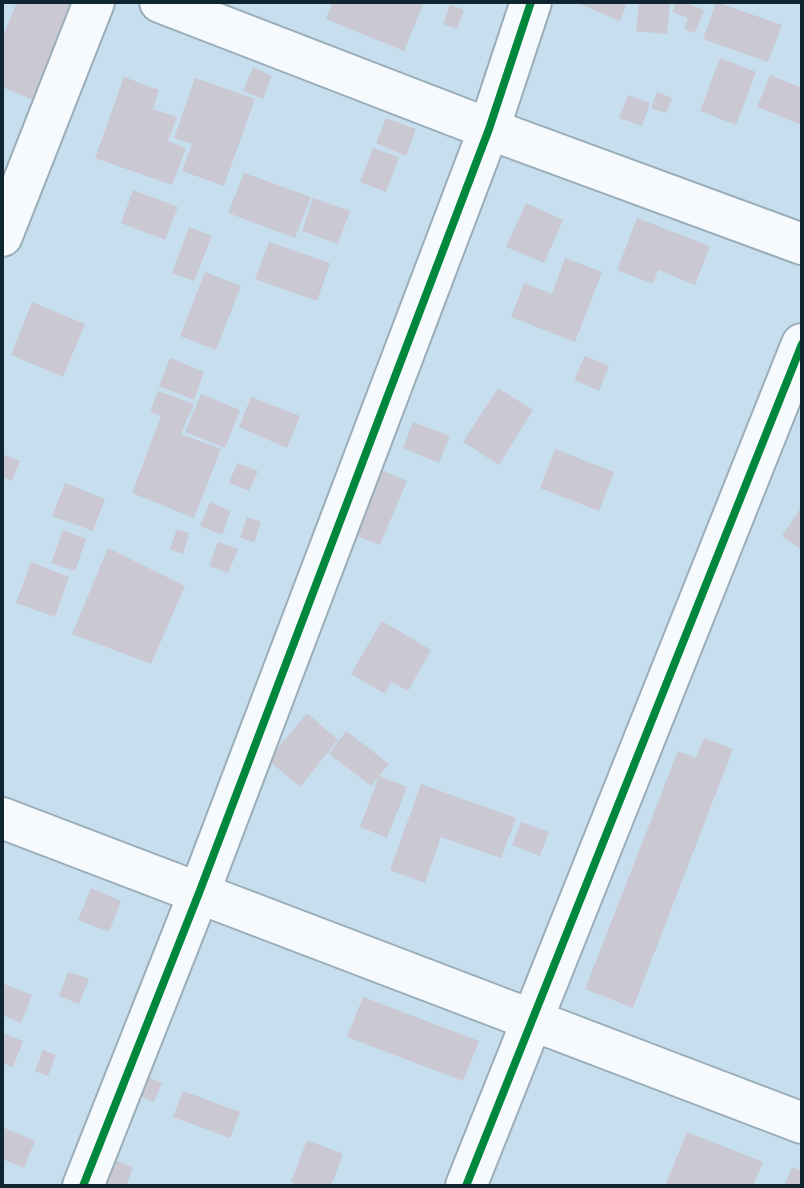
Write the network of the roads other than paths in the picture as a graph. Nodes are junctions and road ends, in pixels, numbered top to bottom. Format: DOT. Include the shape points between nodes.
graph roads {
  1 [pos="94,2"];
  2 [pos="160,2"];
  3 [pos="531,2"];
  4 [pos="489,129"];
  5 [pos="2,236"];
  6 [pos="802,244"];
  7 [pos="802,344"];
  8 [pos="2,818"];
  9 [pos="199,893"];
  10 [pos="532,1019"];
  11 [pos="802,1123"];
  12 [pos="83,1186"];
  13 [pos="466,1186"];
  1 -- 5 [label="street"];
  2 -- 4 [label="street"];
  3 -- 4 [label="street"];
  4 -- 6 [label="street"];
  4 -- 9 [label="street"];
  7 -- 10 [label="street"];
  8 -- 9 [label="street"];
  9 -- 10 [label="street"];
  9 -- 12 [label="street"];
  10 -- 11 [label="street"];
  10 -- 13 [label="street"];
}
